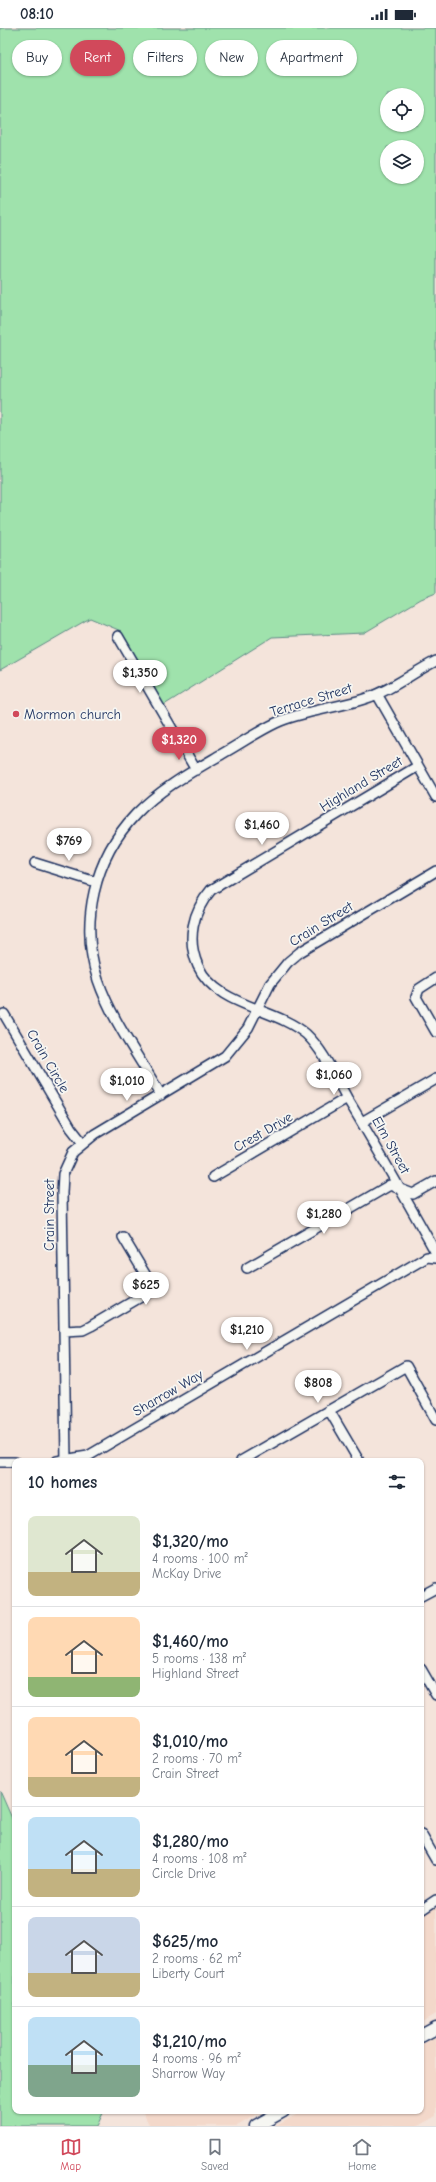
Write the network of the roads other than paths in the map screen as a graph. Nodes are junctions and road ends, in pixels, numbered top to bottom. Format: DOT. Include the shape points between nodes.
graph roads {
  1 [pos="118,636"];
  2 [pos="436,660"];
  3 [pos="377,694"];
  4 [pos="418,766"];
  5 [pos="196,770"];
  6 [pos="436,797"];
  7 [pos="35,863"];
  8 [pos="436,872"];
  9 [pos="96,882"];
  10 [pos="203,974"];
  11 [pos="436,978"];
  12 [pos="257,1009"];
  13 [pos="4,1014"];
  14 [pos="436,1032"];
  15 [pos="436,1079"];
  16 [pos="161,1095"];
  17 [pos="347,1098"];
  18 [pos="362,1122"];
  19 [pos="82,1142"];
  20 [pos="213,1177"];
  21 [pos="436,1181"];
  22 [pos="400,1190"];
  23 [pos="123,1237"];
  24 [pos="436,1253"];
  25 [pos="436,1258"];
  26 [pos="247,1268"];
  27 [pos="64,1331"];
  28 [pos="329,1410"];
  29 [pos="436,1420"];
  30 [pos="63,1458"];
  31 [pos="78,1458"];
  32 [pos="246,1458"];
  33 [pos="356,1458"];
  34 [pos="0,1462"];
  35 [pos="12,1462"];
  36 [pos="436,1588"];
  37 [pos="424,1594"];
  38 [pos="424,1674"];
  39 [pos="436,1695"];
  40 [pos="424,1839"];
  41 [pos="436,1860"];
  42 [pos="436,1900"];
  43 [pos="424,1908"];
  44 [pos="436,2028"];
  45 [pos="424,2034"];
  46 [pos="278,2114"];
  47 [pos="256,2126"];
  1 -- 5 [label="street"];
  2 -- 3 [label="street, Terrace Street"];
  3 -- 4 [label="street"];
  3 -- 5 [label="street, Terrace Street" via="277,723"];
  4 -- 6 [label="street"];
  4 -- 10 [label="street, Highland Street" via="211,890 200,904 192,932 192,950"];
  5 -- 9 [label="street, Terrace Street" via="152,800 122,830"];
  7 -- 9 [label="street"];
  8 -- 12 [label="street, Crain Street" via="300,952 270,984"];
  9 -- 16 [label="street, Terrace Street" via="90,922 90,949 98,979 106,1002"];
  10 -- 12 [label="street, Elm Street" via="218,990"];
  11 -- 14 [label="street" via="416,992 418,1002"];
  12 -- 16 [label="street, Crain Street" via="248,1028 225,1056"];
  12 -- 17 [label="street, Elm Street" via="289,1024 308,1037"];
  13 -- 19 [label="street, Crain Circle" via="71,1128"];
  15 -- 18 [label="street"];
  16 -- 19 [label="street, Crain Street"];
  17 -- 18 [label="street, Elm Street"];
  17 -- 20 [label="street, Crest Drive"];
  18 -- 22 [label="street, Elm Street"];
  19 -- 27 [label="street, Crain Street" via="73,1152 63,1174"];
  21 -- 22 [label="street" via="413,1194"];
  22 -- 24 [label="street, Elm Street"];
  22 -- 26 [label="street" via="390,1185"];
  23 -- 27 [label="street" via="151,1284 148,1292 83,1330"];
  25 -- 31 [label="street, Sharrow Way" via="427,1257 88,1456"];
  27 -- 30 [label="street, Crain Street"];
  28 -- 29 [label="street" via="406,1366"];
  28 -- 32 [label="street"];
  28 -- 33 [label="street"];
  34 -- 35 [label="street"];
  36 -- 37 [label="street"];
  38 -- 39 [label="street"];
  40 -- 41 [label="street"];
  42 -- 43 [label="street"];
  44 -- 45 [label="street"];
  46 -- 47 [label="street"];
}
